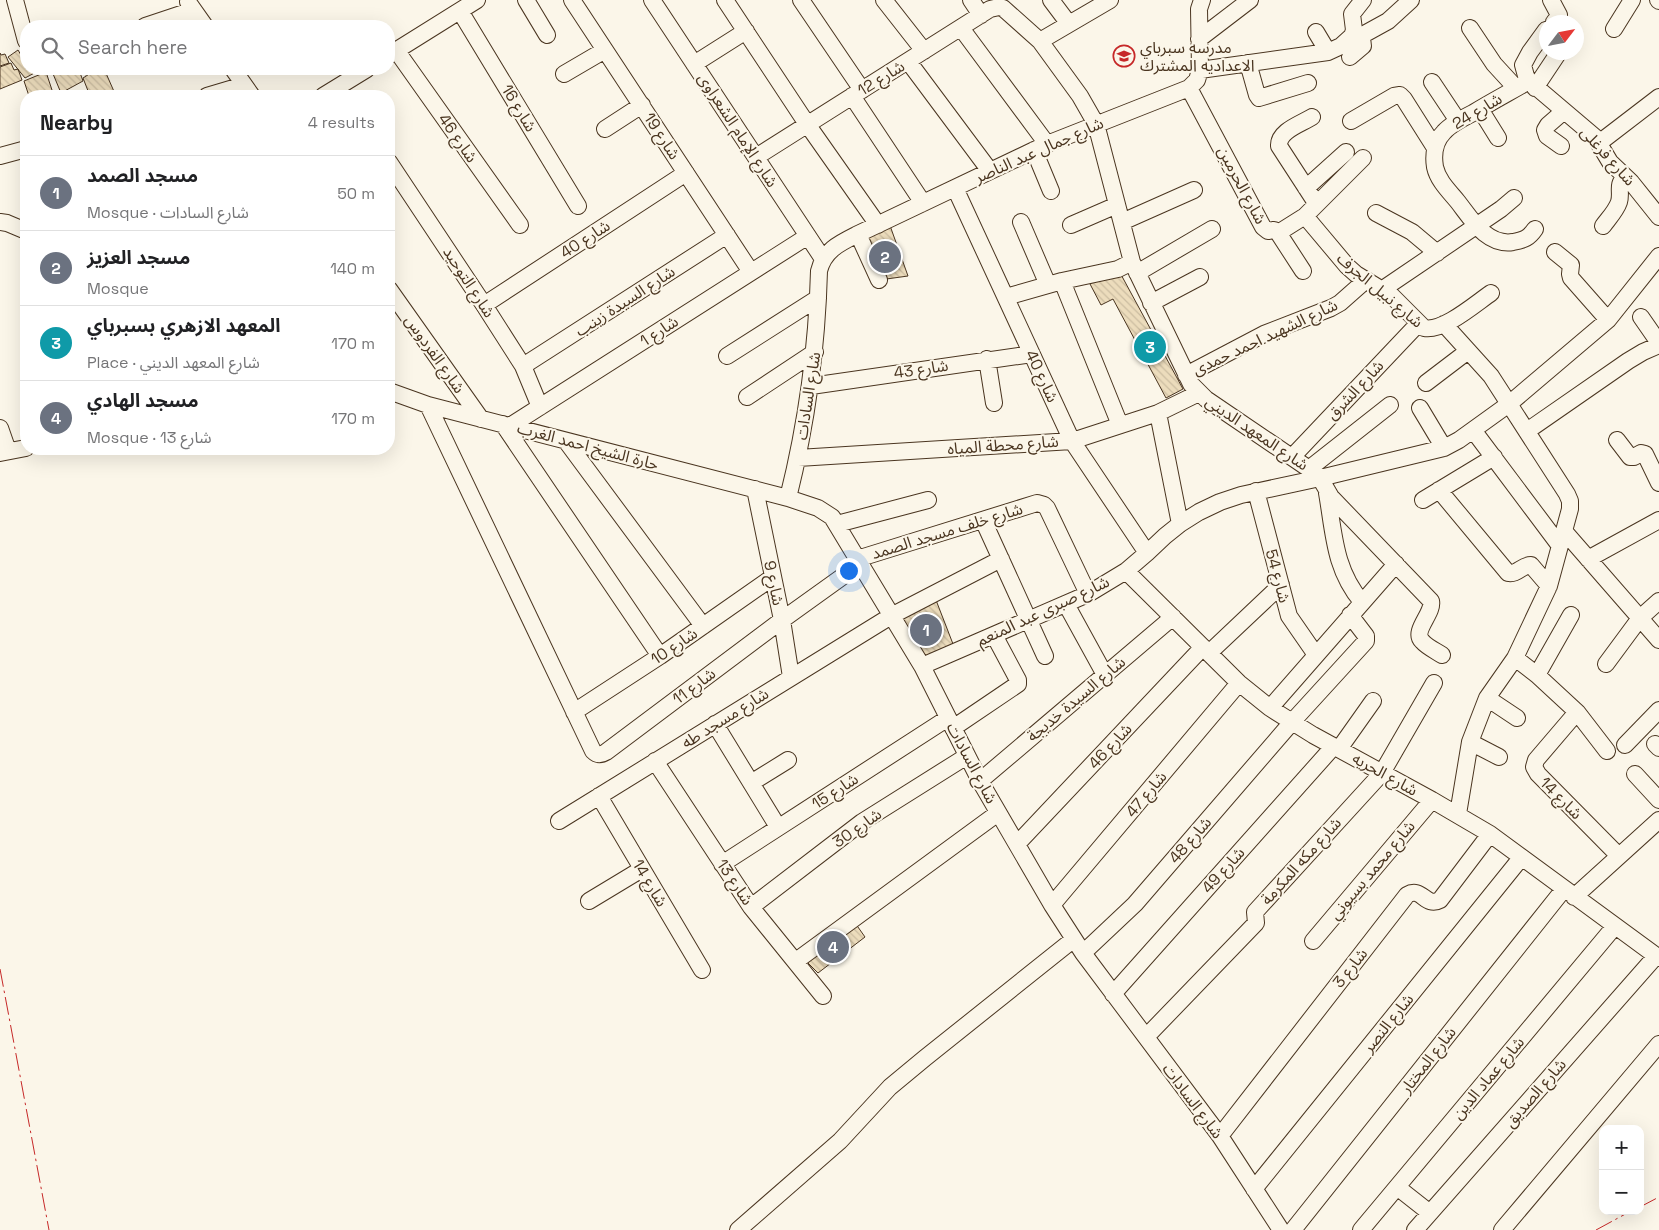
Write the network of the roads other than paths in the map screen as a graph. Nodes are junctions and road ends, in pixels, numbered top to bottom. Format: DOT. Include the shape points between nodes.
graph roads {
  1 [pos="15,0"];
  2 [pos="477,0"];
  3 [pos="526,0"];
  4 [pos="572,0"];
  5 [pos="652,0"];
  6 [pos="725,0"];
  7 [pos="801,0"];
  8 [pos="884,0"];
  9 [pos="971,0"];
  10 [pos="1052,0"];
  11 [pos="1110,0"];
  12 [pos="1250,0"];
  13 [pos="1363,0"];
  14 [pos="1411,0"];
  15 [pos="1551,0"];
  16 [pos="1632,0"];
  17 [pos="1198,3"];
  18 [pos="190,5"];
  19 [pos="460,11"];
  20 [pos="1007,11"];
  21 [pos="981,15"];
  22 [pos="1559,15"];
  23 [pos="20,20"];
  24 [pos="158,20"];
  25 [pos="201,20"];
  26 [pos="1069,24"];
  27 [pos="960,28"];
  28 [pos="1470,28"];
  29 [pos="1614,30"];
  30 [pos="746,31"];
  31 [pos="1316,32"];
  32 [pos="547,35"];
  33 [pos="1356,36"];
  34 [pos="1199,39"];
  35 [pos="1539,40"];
  36 [pos="1040,41"];
  37 [pos="605,50"];
  38 [pos="395,51"];
  39 [pos="924,51"];
  40 [pos="1328,52"];
  41 [pos="395,57"];
  42 [pos="1350,57"];
  43 [pos="1551,60"];
  44 [pos="908,61"];
  45 [pos="694,64"];
  46 [pos="1248,64"];
  47 [pos="1200,70"];
  48 [pos="564,74"];
  49 [pos="237,75"];
  50 [pos="360,75"];
  51 [pos="1432,82"];
  52 [pos="1308,83"];
  53 [pos="1527,86"];
  54 [pos="1189,88"];
  55 [pos="247,90"];
  56 [pos="342,90"];
  57 [pos="857,93"];
  58 [pos="1659,97"];
  59 [pos="642,106"];
  60 [pos="1480,108"];
  61 [pos="1564,111"];
  62 [pos="1312,117"];
  63 [pos="1351,121"];
  64 [pos="1458,121"];
  65 [pos="807,124"];
  66 [pos="1096,124"];
  67 [pos="605,129"];
  68 [pos="1498,138"];
  69 [pos="1599,143"];
  70 [pos="1561,146"];
  71 [pos="1040,147"];
  72 [pos="1435,148"];
  73 [pos="20,151"];
  74 [pos="1346,152"];
  75 [pos="0,156"];
  76 [pos="756,157"];
  77 [pos="1364,158"];
  78 [pos="395,171"];
  79 [pos="990,171"];
  80 [pos="686,173"];
  81 [pos="1625,176"];
  82 [pos="955,188"];
  83 [pos="1306,188"];
  84 [pos="1051,190"];
  85 [pos="1194,190"];
  86 [pos="1653,197"];
  87 [pos="1514,198"];
  88 [pos="1316,203"];
  89 [pos="923,204"];
  90 [pos="1117,205"];
  91 [pos="578,206"];
  92 [pos="1376,213"];
  93 [pos="1305,216"];
  94 [pos="1659,217"];
  95 [pos="0,222"];
  96 [pos="1021,222"];
  97 [pos="1122,222"];
  98 [pos="520,225"];
  99 [pos="878,225"];
  100 [pos="1071,225"];
  101 [pos="1477,226"];
  102 [pos="1603,226"];
  103 [pos="20,228"];
  104 [pos="1212,229"];
  105 [pos="1535,229"];
  106 [pos="1278,233"];
  107 [pos="858,234"];
  108 [pos="728,235"];
  109 [pos="808,236"];
  110 [pos="1554,252"];
  111 [pos="1437,253"];
  112 [pos="1659,256"];
  113 [pos="821,265"];
  114 [pos="1134,267"];
  115 [pos="751,272"];
  116 [pos="1303,272"];
  117 [pos="1200,277"];
  118 [pos="879,280"];
  119 [pos="1366,280"];
  120 [pos="1055,283"];
  121 [pos="1383,289"];
  122 [pos="1491,293"];
  123 [pos="395,297"];
  124 [pos="1006,297"];
  125 [pos="818,298"];
  126 [pos="1151,302"];
  127 [pos="484,305"];
  128 [pos="1642,317"];
  129 [pos="1608,320"];
  130 [pos="1418,324"];
  131 [pos="1444,324"];
  132 [pos="1659,344"];
  133 [pos="1468,351"];
  134 [pos="815,352"];
  135 [pos="1032,354"];
  136 [pos="727,356"];
  137 [pos="987,359"];
  138 [pos="523,366"];
  139 [pos="1186,375"];
  140 [pos="1426,383"];
  141 [pos="811,386"];
  142 [pos="395,393"];
  143 [pos="1199,393"];
  144 [pos="747,397"];
  145 [pos="994,404"];
  146 [pos="1509,404"];
  147 [pos="428,405"];
  148 [pos="1390,405"];
  149 [pos="540,407"];
  150 [pos="1420,408"];
  151 [pos="1158,413"];
  152 [pos="481,419"];
  153 [pos="506,425"];
  154 [pos="1120,425"];
  155 [pos="0,428"];
  156 [pos="1473,430"];
  157 [pos="1527,431"];
  158 [pos="1618,440"];
  159 [pos="566,441"];
  160 [pos="1072,441"];
  161 [pos="1444,448"];
  162 [pos="20,449"];
  163 [pos="4,452"];
  164 [pos="1293,456"];
  165 [pos="1494,457"];
  166 [pos="798,458"];
  167 [pos="1319,479"];
  168 [pos="1659,483"];
  169 [pos="754,489"];
  170 [pos="1439,490"];
  171 [pos="1256,491"];
  172 [pos="788,498"];
  173 [pos="928,500"];
  174 [pos="1423,500"];
  175 [pos="984,520"];
  176 [pos="1658,521"];
  177 [pos="837,524"];
  178 [pos="1180,524"];
  179 [pos="1562,539"];
  180 [pos="1148,553"];
  181 [pos="1001,559"];
  182 [pos="1588,559"];
  183 [pos="858,562"];
  184 [pos="1396,564"];
  185 [pos="1126,571"];
  186 [pos="773,577"];
  187 [pos="1281,585"];
  188 [pos="1548,586"];
  189 [pos="1088,594"];
  190 [pos="1659,600"];
  191 [pos="1362,602"];
  192 [pos="1066,604"];
  193 [pos="1350,615"];
  194 [pos="1571,615"];
  195 [pos="891,616"];
  196 [pos="1173,617"];
  197 [pos="1640,618"];
  198 [pos="782,620"];
  199 [pos="1029,620"];
  200 [pos="703,626"];
  201 [pos="994,635"];
  202 [pos="1659,640"];
  203 [pos="1206,650"];
  204 [pos="1316,654"];
  205 [pos="1442,655"];
  206 [pos="660,656"];
  207 [pos="1045,656"];
  208 [pos="1515,658"];
  209 [pos="1606,664"];
  210 [pos="922,666"];
  211 [pos="1105,675"];
  212 [pos="1537,675"];
  213 [pos="792,677"];
  214 [pos="1240,683"];
  215 [pos="1434,683"];
  216 [pos="1487,698"];
  217 [pos="1373,701"];
  218 [pos="1270,708"];
  219 [pos="1659,710"];
  220 [pos="574,712"];
  221 [pos="1577,712"];
  222 [pos="1517,718"];
  223 [pos="1292,722"];
  224 [pos="951,723"];
  225 [pos="715,724"];
  226 [pos="1470,742"];
  227 [pos="1625,745"];
  228 [pos="1336,747"];
  229 [pos="1606,751"];
  230 [pos="967,756"];
  231 [pos="1499,757"];
  232 [pos="788,760"];
  233 [pos="656,761"];
  234 [pos="1382,773"];
  235 [pos="1635,774"];
  236 [pos="980,782"];
  237 [pos="751,783"];
  238 [pos="599,796"];
  239 [pos="1432,800"];
  240 [pos="1659,800"];
  241 [pos="998,813"];
  242 [pos="1458,814"];
  243 [pos="1659,820"];
  244 [pos="559,821"];
  245 [pos="778,827"];
  246 [pos="1490,834"];
  247 [pos="1017,844"];
  248 [pos="1619,856"];
  249 [pos="1521,858"];
  250 [pos="722,864"];
  251 [pos="642,869"];
  252 [pos="1569,893"];
  253 [pos="589,900"];
  254 [pos="1052,905"];
  255 [pos="751,907"];
  256 [pos="1615,926"];
  257 [pos="1074,939"];
  258 [pos="1313,941"];
  259 [pos="1083,954"];
  260 [pos="1657,957"];
  261 [pos="796,961"];
  262 [pos="702,970"];
  263 [pos="1113,994"];
  264 [pos="823,996"];
  265 [pos="1146,1037"];
  266 [pos="1659,1044"];
  267 [pos="1220,1136"];
  268 [pos="1397,1187"];
  269 [pos="1254,1189"];
  270 [pos="1430,1213"];
  271 [pos="738,1230"];
  272 [pos="1281,1230"];
  273 [pos="1293,1230"];
  274 [pos="1361,1230"];
  275 [pos="1415,1230"];
  276 [pos="1502,1230"];
  1 -- 23 [label="street"];
  2 -- 19 [label="street"];
  3 -- 32 [label="street"];
  4 -- 37 [label="street, شارع 19"];
  5 -- 45 [label="street, شارع الإمام الشعراوى"];
  6 -- 30 [label="street"];
  7 -- 57 [label="street"];
  8 -- 39 [label="street"];
  9 -- 21 [label="street"];
  10 -- 26 [label="street"];
  11 -- 26 [label="street"];
  12 -- 34 [label="street"];
  13 -- 33 [label="street" via="1352,14"];
  14 -- 33 [label="street" via="1388,21"];
  15 -- 22 [label="street"];
  16 -- 29 [label="street"];
  17 -- 34 [label="street"];
  18 -- 24 [label="street"];
  18 -- 25 [label="street"];
  19 -- 38 [label="street"];
  19 -- 91 [label="street, شارع 16"];
  20 -- 21 [label="street, شارع 12" via="994,7"];
  20 -- 36 [label="street, شارع المعهد الديني"];
  21 -- 27 [label="street, شارع 12"];
  26 -- 36 [label="street"];
  27 -- 39 [label="street, شارع 12"];
  27 -- 71 [label="street"];
  28 -- 53 [label="street, شارع فرغلى" via="1494,64"];
  30 -- 45 [label="street"];
  30 -- 65 [label="street"];
  31 -- 40 [label="street"];
  33 -- 40 [label="street"];
  33 -- 42 [label="street" via="1363,42 1363,48"];
  34 -- 47 [label="street"];
  35 -- 53 [label="street" via="1523,65"];
  36 -- 66 [label="street, شارع المعهد الديني"];
  37 -- 48 [label="street"];
  37 -- 59 [label="street, شارع 19"];
  39 -- 44 [label="street, شارع 12"];
  40 -- 46 [label="street"];
  41 -- 98 [label="street, شارع 46"];
  43 -- 53 [label="street"];
  44 -- 57 [label="street, شارع 12"];
  44 -- 79 [label="street"];
  45 -- 76 [label="street, شارع الإمام الشعراوى"];
  46 -- 47 [label="street"];
  46 -- 52 [label="street" via="1259,98"];
  47 -- 54 [label="street" via="1197,80"];
  49 -- 55 [label="street"];
  50 -- 56 [label="street"];
  51 -- 64 [label="street"];
  53 -- 60 [label="street, شارع 24"];
  53 -- 61 [label="street, شارع فرغلى"];
  54 -- 66 [label="street, شارع جمال عبد الناصر"];
  54 -- 106 [label="street, شارع الحرمين" via="1263,228"];
  57 -- 65 [label="street, شارع 12"];
  57 -- 89 [label="street"];
  58 -- 69 [label="street"];
  59 -- 67 [label="street"];
  59 -- 80 [label="street, شارع 19"];
  60 -- 64 [label="street, شارع 24"];
  60 -- 68 [label="street"];
  61 -- 69 [label="street, شارع فرغلى"];
  61 -- 70 [label="street" via="1545,130 1547,136"];
  62 -- 83 [label="street" via="1282,135 1278,143"];
  63 -- 72 [label="street" via="1400,95"];
  64 -- 72 [label="street, شارع 24" via="1444,132"];
  65 -- 76 [label="street, شارع 12"];
  65 -- 99 [label="street"];
  66 -- 71 [label="street, شارع جمال عبد الناصر"];
  66 -- 90 [label="street, شارع المعهد الديني"];
  69 -- 81 [label="street, شارع فرغلى" via="1610,162"];
  71 -- 79 [label="street, شارع جمال عبد الناصر"];
  71 -- 84 [label="street"];
  72 -- 101 [label="street" via="1434,158 1440,179"];
  73 -- 75 [label="street"];
  74 -- 83 [label="street"];
  76 -- 109 [label="street, شارع الإمام الشعراوى"];
  77 -- 88 [label="street"];
  78 -- 127 [label="street, شارع التوحيد"];
  79 -- 82 [label="street, شارع جمال عبد الناصر"];
  80 -- 108 [label="street, شارع 19"];
  80 -- 127 [label="street, شارع 40"];
  81 -- 86 [label="street, شارع فرغلى"];
  81 -- 102 [label="street" via="1619,186 1618,206"];
  82 -- 89 [label="street, شارع جمال عبد الناصر"];
  82 -- 124 [label="street, شارع 40"];
  83 -- 88 [label="street"];
  85 -- 97 [label="street"];
  86 -- 94 [label="street, شارع فرغلى"];
  87 -- 101 [label="street"];
  88 -- 93 [label="street"];
  89 -- 99 [label="street, شارع جمال عبد الناصر"];
  90 -- 97 [label="street, شارع المعهد الديني"];
  90 -- 100 [label="street"];
  92 -- 111 [label="street" via="1412,232"];
  93 -- 106 [label="street"];
  93 -- 119 [label="street, شارع نبيل الجرف" via="1348,266"];
  95 -- 103 [label="street"];
  96 -- 120 [label="street"];
  97 -- 114 [label="street, شارع المعهد الديني"];
  99 -- 107 [label="street, شارع جمال عبد الناصر"];
  101 -- 105 [label="street" via="1493,240 1503,242 1523,240"];
  101 -- 111 [label="street"];
  104 -- 114 [label="street"];
  106 -- 116 [label="street, شارع الحرمين"];
  107 -- 113 [label="street, شارع جمال عبد الناصر" via="836,245"];
  107 -- 118 [label="street"];
  108 -- 115 [label="street, شارع 19"];
  108 -- 138 [label="street, شارع السيدة زينب"];
  109 -- 113 [label="street, شارع الإمام الشعراوى"];
  109 -- 115 [label="street, شارع 1"];
  110 -- 129 [label="street" via="1571,265 1571,278"];
  111 -- 121 [label="street"];
  112 -- 129 [label="street, شارع صبرى عبد المنعم"];
  113 -- 125 [label="street, شارع السادات"];
  114 -- 120 [label="street"];
  114 -- 126 [label="street, شارع المعهد الديني"];
  115 -- 149 [label="street, شارع 1"];
  117 -- 126 [label="street"];
  119 -- 121 [label="street, شارع نبيل الجرف"];
  119 -- 139 [label="street, شارع الشهيد احمد حمدى" via="1331,308 1264,334"];
  120 -- 124 [label="street"];
  120 -- 154 [label="street"];
  121 -- 130 [label="street, شارع نبيل الجرف"];
  122 -- 131 [label="street, شارع نبيل الجرف"];
  123 -- 152 [label="street, شارع الفردوس"];
  124 -- 135 [label="street, شارع 40"];
  125 -- 134 [label="street, شارع السادات"];
  125 -- 136 [label="street"];
  126 -- 139 [label="street, شارع المعهد الديني"];
  127 -- 138 [label="street, شارع التوحيد"];
  128 -- 132 [label="street"];
  129 -- 146 [label="street, شارع صبرى عبد المنعم"];
  130 -- 131 [label="street, شارع نبيل الجرف" via="1428,329"];
  130 -- 164 [label="street, شارع الشرق"];
  131 -- 133 [label="street"];
  132 -- 157 [label="street" via="1628,361"];
  133 -- 140 [label="street"];
  133 -- 146 [label="street" via="1491,376"];
  134 -- 141 [label="street, شارع السادات"];
  134 -- 144 [label="street"];
  135 -- 137 [label="street, شارع 43"];
  135 -- 160 [label="street, شارع 40"];
  137 -- 141 [label="street, شارع 43"];
  137 -- 145 [label="street"];
  138 -- 149 [label="street, شارع التوحيد"];
  139 -- 143 [label="street, شارع المعهد الديني"];
  141 -- 166 [label="street, شارع السادات"];
  142 -- 147 [label="street, حارة الشيخ احمد الغرب"];
  143 -- 151 [label="street, شارع محطة المياه"];
  143 -- 164 [label="street, شارع المعهد الديني"];
  146 -- 156 [label="street, شارع صبرى عبد المنعم"];
  146 -- 157 [label="street"];
  147 -- 152 [label="street, حارة الشيخ احمد الغرب"];
  147 -- 220 [label="street"];
  148 -- 167 [label="street"];
  149 -- 153 [label="street, شارع 1"];
  150 -- 161 [label="street"];
  151 -- 154 [label="street, شارع محطة المياه"];
  151 -- 178 [label="street"];
  152 -- 153 [label="street, حارة الشيخ احمد الغرب"];
  153 -- 159 [label="street, حارة الشيخ احمد الغرب"];
  153 -- 206 [label="street"];
  154 -- 160 [label="street, شارع محطة المياه"];
  155 -- 163 [label="street"];
  156 -- 161 [label="street, شارع صبرى عبد المنعم"];
  156 -- 165 [label="street"];
  157 -- 179 [label="street" via="1570,501"];
  158 -- 168 [label="street" via="1630,457 1645,454"];
  159 -- 169 [label="street, حارة الشيخ احمد الغرب"];
  159 -- 200 [label="street"];
  160 -- 166 [label="street, شارع محطة المياه"];
  160 -- 180 [label="street, شارع 40"];
  161 -- 167 [label="street, شارع صبرى عبد المنعم"];
  162 -- 163 [label="street"];
  164 -- 167 [label="street, شارع المعهد الديني"];
  165 -- 170 [label="street"];
  165 -- 179 [label="street"];
  166 -- 172 [label="street, شارع السادات"];
  167 -- 171 [label="street, شارع صبرى عبد المنعم"];
  167 -- 184 [label="street, شارع المعهد الديني" via="1331,497"];
  167 -- 191 [label="street" via="1338,560 1347,583"];
  169 -- 172 [label="street, حارة الشيخ احمد الغرب"];
  169 -- 186 [label="street, شارع 9"];
  170 -- 174 [label="street"];
  170 -- 188 [label="street" via="1508,573 1513,574 1531,565"];
  171 -- 178 [label="street, شارع صبرى عبد المنعم" via="1220,502"];
  171 -- 187 [label="street, شارع 54"];
  172 -- 177 [label="street, شارع السادات" via="818,508"];
  173 -- 177 [label="street"];
  175 -- 181 [label="street"];
  175 -- 183 [label="street, شارع خلف مسجد الصمد"];
  175 -- 189 [label="street, شارع خلف مسجد الصمد" via="1037,503 1044,505"];
  176 -- 182 [label="street"];
  177 -- 183 [label="street, شارع السادات"];
  178 -- 180 [label="street, شارع صبرى عبد المنعم"];
  179 -- 182 [label="street"];
  179 -- 188 [label="street"];
  180 -- 185 [label="street, شارع صبرى عبد المنعم"];
  181 -- 195 [label="street, شارع مسجد طه"];
  181 -- 199 [label="street"];
  182 -- 197 [label="street"];
  183 -- 195 [label="street, شارع السادات"];
  183 -- 198 [label="street, شارع خلف مسجد الصمد"];
  184 -- 191 [label="street"];
  184 -- 205 [label="street, شارع المعهد الديني" via="1432,603 1419,637"];
  185 -- 189 [label="street, شارع صبرى عبد المنعم"];
  185 -- 196 [label="street, شارع الحريه"];
  186 -- 198 [label="street, شارع 9"];
  186 -- 200 [label="street, شارع 10"];
  187 -- 203 [label="street, شارع 46"];
  187 -- 204 [label="street, شارع 54" via="1291,620"];
  188 -- 208 [label="street"];
  189 -- 192 [label="street, شارع صبرى عبد المنعم"];
  190 -- 197 [label="street"];
  191 -- 193 [label="street"];
  192 -- 199 [label="street, شارع صبرى عبد المنعم"];
  192 -- 211 [label="street"];
  193 -- 204 [label="street"];
  193 -- 223 [label="street, شارع 48" via="1366,640"];
  194 -- 212 [label="street"];
  195 -- 210 [label="street, شارع السادات"];
  195 -- 213 [label="street, شارع مسجد طه"];
  196 -- 203 [label="street, شارع الحريه"];
  196 -- 211 [label="street, شارع السيدة خديجة"];
  197 -- 202 [label="street"];
  197 -- 209 [label="street"];
  198 -- 213 [label="street, شارع 9"];
  198 -- 220 [label="street, شارع 11" via="600,755 593,751"];
  199 -- 201 [label="street, شارع صبرى عبد المنعم"];
  199 -- 207 [label="street"];
  200 -- 206 [label="street, شارع 10"];
  201 -- 210 [label="street, شارع صبرى عبد المنعم"];
  201 -- 224 [label="street" via="1018,684"];
  203 -- 214 [label="street, شارع الحريه"];
  203 -- 247 [label="street, شارع 46"];
  204 -- 218 [label="street"];
  206 -- 220 [label="street, شارع 10"];
  208 -- 212 [label="street"];
  208 -- 216 [label="street"];
  210 -- 224 [label="street, شارع السادات"];
  211 -- 236 [label="street, شارع السيدة خديجة"];
  212 -- 221 [label="street"];
  213 -- 225 [label="street, شارع مسجد طه"];
  214 -- 218 [label="street, شارع الحريه"];
  214 -- 254 [label="street, شارع 47"];
  215 -- 234 [label="street, شارع مكه المكرمة"];
  216 -- 222 [label="street"];
  216 -- 226 [label="street"];
  217 -- 228 [label="street, شارع 49"];
  218 -- 223 [label="street, شارع الحريه"];
  219 -- 227 [label="street"];
  221 -- 229 [label="street"];
  221 -- 248 [label="street, شارع 14" via="1536,760 1534,768"];
  223 -- 228 [label="street, شارع الحريه"];
  223 -- 259 [label="street, شارع 48" via="1135,904"];
  224 -- 230 [label="street, شارع السادات"];
  224 -- 245 [label="street, شارع 15"];
  225 -- 233 [label="street, شارع مسجد طه"];
  225 -- 237 [label="street"];
  226 -- 231 [label="street"];
  226 -- 242 [label="street"];
  228 -- 234 [label="street, شارع الحريه"];
  228 -- 263 [label="street, شارع 49"];
  230 -- 236 [label="street, شارع السادات"];
  230 -- 255 [label="street, شارع 30" via="862,822"];
  232 -- 237 [label="street"];
  233 -- 238 [label="street, شارع مسجد طه"];
  233 -- 250 [label="street, شارع 13"];
  234 -- 239 [label="street, شارع الحريه"];
  234 -- 265 [label="street, شارع مكه المكرمة" via="1255,912 1256,923"];
  235 -- 240 [label="street"];
  236 -- 241 [label="street, شارع السادات"];
  237 -- 245 [label="street"];
  238 -- 244 [label="street, شارع مسجد طه"];
  238 -- 251 [label="street, شارع 14"];
  239 -- 242 [label="street, شارع الحريه"];
  239 -- 258 [label="street, شارع محمد بسيوني"];
  241 -- 247 [label="street, شارع السادات"];
  241 -- 261 [label="street"];
  242 -- 246 [label="street, شارع الحريه"];
  243 -- 248 [label="street, شارع المختار"];
  245 -- 250 [label="street, شارع 15"];
  246 -- 249 [label="street, شارع الحريه"];
  246 -- 267 [label="street, شارع 3" via="1440,900 1430,902 1417,892 1407,895"];
  247 -- 254 [label="street, شارع السادات"];
  248 -- 252 [label="street, شارع المختار"];
  249 -- 252 [label="street, شارع الحريه"];
  249 -- 269 [label="street, شارع النصر"];
  250 -- 255 [label="street, شارع 13"];
  251 -- 253 [label="street"];
  251 -- 262 [label="street, شارع 14"];
  252 -- 256 [label="street, شارع الحريه"];
  252 -- 273 [label="street, شارع المختار"];
  254 -- 257 [label="street, شارع السادات"];
  255 -- 261 [label="street, شارع 13"];
  256 -- 260 [label="street, شارع الحريه"];
  256 -- 268 [label="street, شارع عماد الدين"];
  257 -- 259 [label="street, شارع السادات"];
  257 -- 271 [label="street" via="897,1081 840,1141"];
  259 -- 263 [label="street, شارع السادات"];
  260 -- 270 [label="street, شارع الصديق"];
  261 -- 264 [label="street, شارع 13"];
  263 -- 265 [label="street, شارع السادات"];
  265 -- 267 [label="street, شارع السادات"];
  266 -- 276 [label="street"];
  267 -- 269 [label="street, شارع السادات"];
  268 -- 270 [label="street"];
  268 -- 274 [label="street, شارع عماد الدين"];
  269 -- 272 [label="street, شارع السادات"];
  270 -- 275 [label="street, شارع الصديق"];
}
